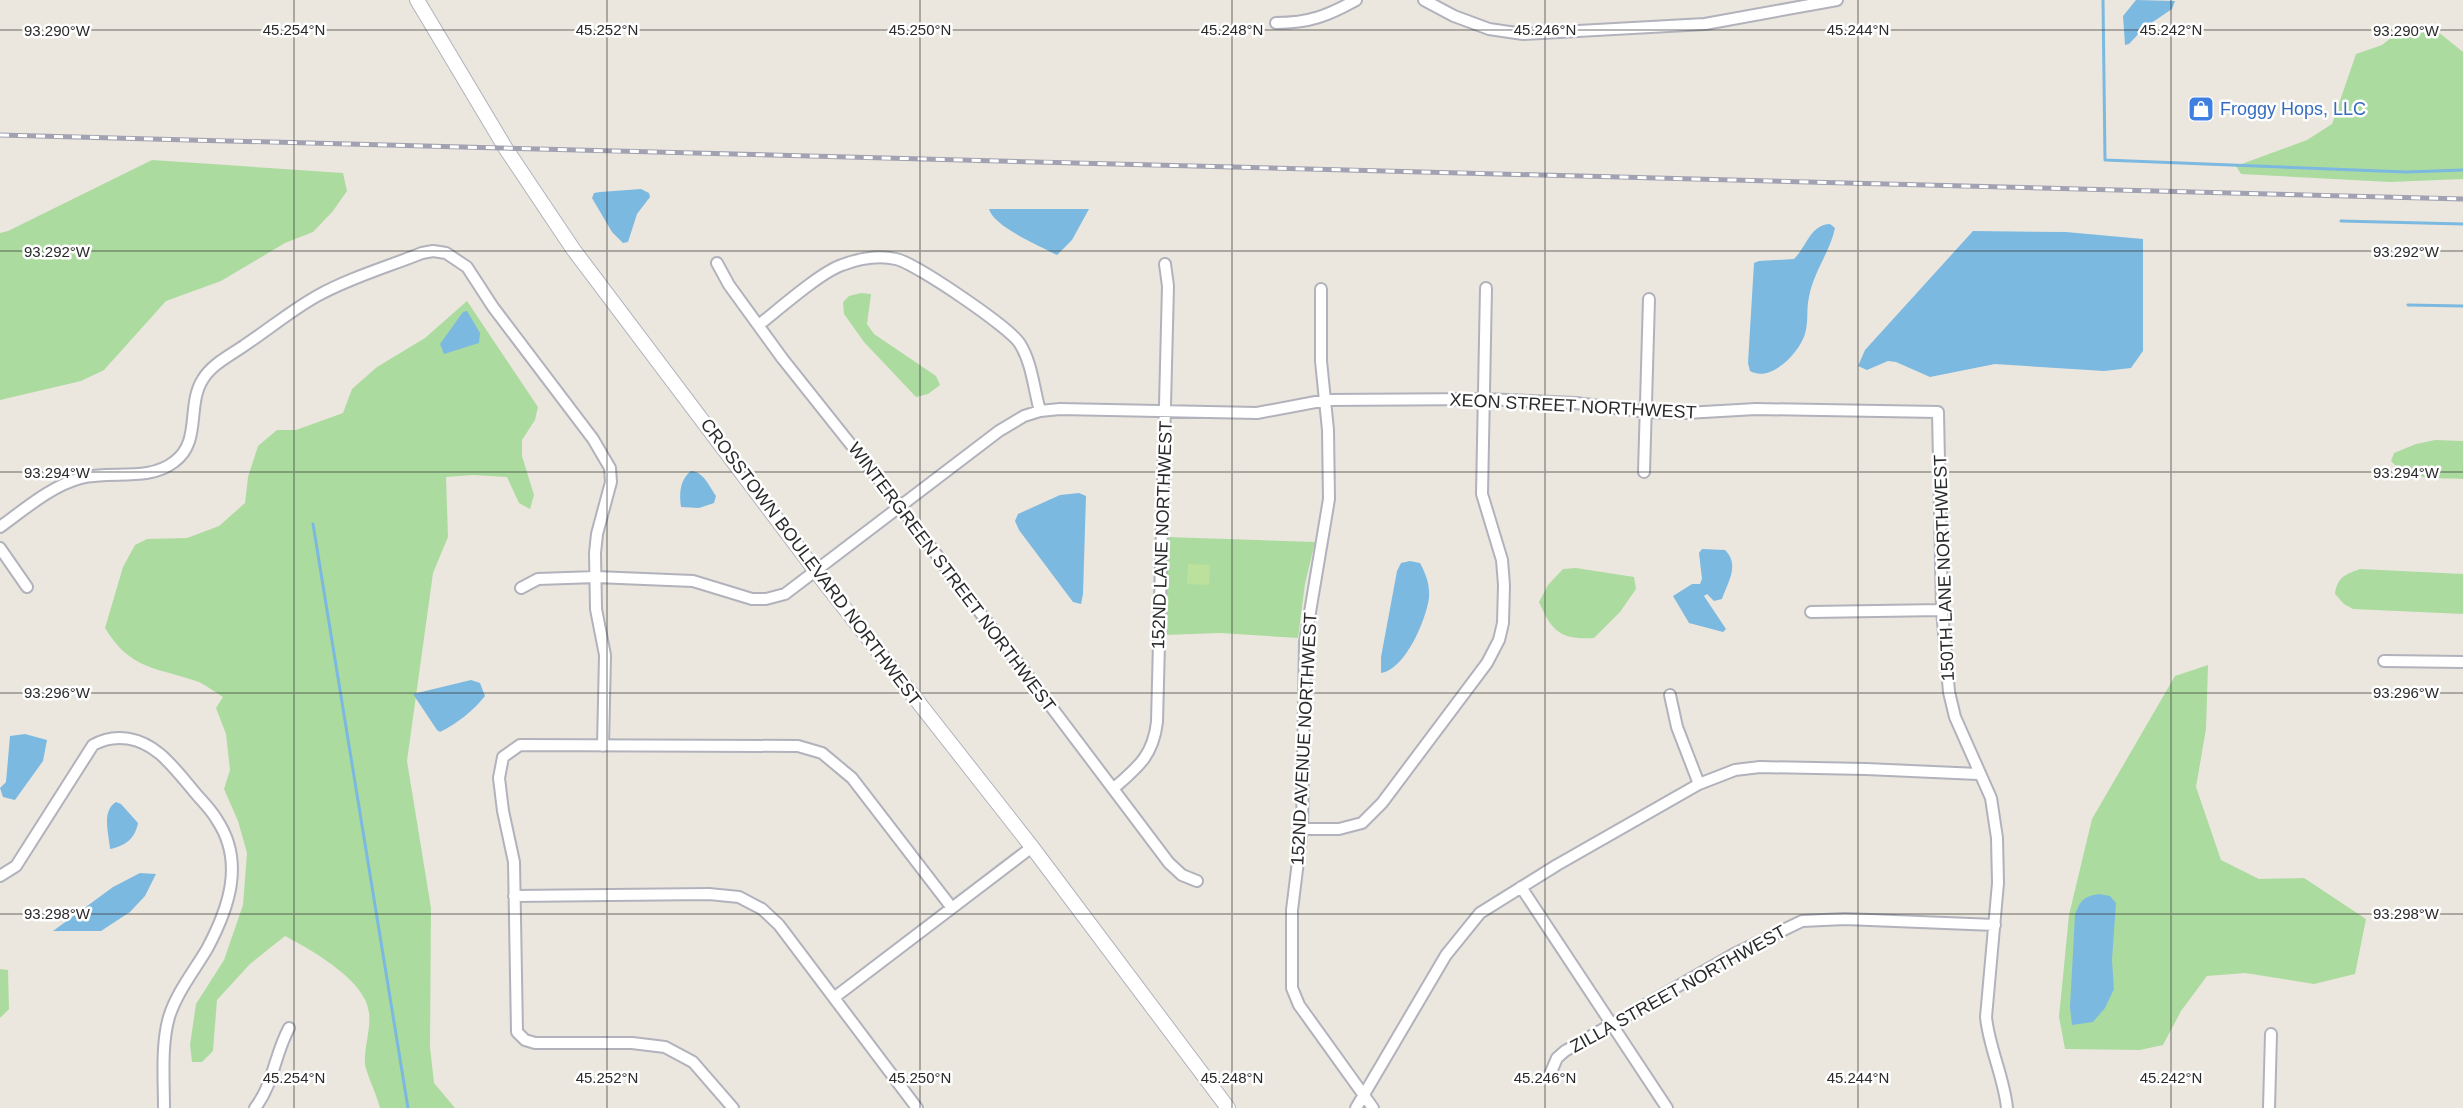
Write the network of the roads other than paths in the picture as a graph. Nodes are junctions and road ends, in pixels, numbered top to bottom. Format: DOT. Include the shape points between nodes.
graph roads {
  1 [pos="417,0"];
  2 [pos="1356,0"];
  3 [pos="1424,0"];
  4 [pos="1837,0"];
  5 [pos="1276,23"];
  6 [pos="717,262"];
  7 [pos="1165,264"];
  8 [pos="1486,288"];
  9 [pos="1321,289"];
  10 [pos="1649,299"];
  11 [pos="760,324"];
  12 [pos="1484,399"];
  13 [pos="1326,400"];
  14 [pos="1165,410"];
  15 [pos="1040,411"];
  16 [pos="1647,412"];
  17 [pos="1938,412"];
  18 [pos="1644,472"];
  19 [pos="899,505"];
  20 [pos="0,527"];
  21 [pos="0,548"];
  22 [pos="817,571"];
  23 [pos="596,577"];
  24 [pos="27,587"];
  25 [pos="520,588"];
  26 [pos="1942,610"];
  27 [pos="1811,612"];
  28 [pos="2384,661"];
  29 [pos="2463,662"];
  30 [pos="1670,695"];
  31 [pos="603,746"];
  32 [pos="1978,774"];
  33 [pos="1699,784"];
  34 [pos="1113,789"];
  35 [pos="1302,829"];
  36 [pos="1032,848"];
  37 [pos="0,876"];
  38 [pos="1197,881"];
  39 [pos="1521,887"];
  40 [pos="514,896"];
  41 [pos="952,908"];
  42 [pos="1995,925"];
  43 [pos="835,997"];
  44 [pos="1612,1024"];
  45 [pos="289,1028"];
  46 [pos="2271,1034"];
  47 [pos="1551,1072"];
  48 [pos="1364,1096"];
  49 [pos="164,1108"];
  50 [pos="255,1108"];
  51 [pos="733,1108"];
  52 [pos="917,1108"];
  53 [pos="1228,1108"];
  54 [pos="1356,1108"];
  55 [pos="1373,1108"];
  56 [pos="1667,1108"];
  57 [pos="2007,1108"];
  58 [pos="2269,1108"];
  1 -- 22 [label="street, CROSSTOWN BOULEVARD NORTHWEST" via="506,149 566,239"];
  2 -- 5 [label="street" via="1330,15 1302,23"];
  3 -- 4 [label="street" via="1489,29 1523,34 1705,24"];
  6 -- 11 [label="street, WINTERGREEN STREET NORTHWEST" via="729,285"];
  7 -- 14 [label="street, 152ND LANE NORTHWEST"];
  8 -- 12 [label="street"];
  9 -- 13 [label="street, 152ND AVENUE NORTHWEST" via="1321,361"];
  10 -- 16 [label="street"];
  11 -- 15 [label="street" via="839,266 878,257 898,259 1007,330 1020,344 1027,360"];
  11 -- 19 [label="street, WINTERGREEN STREET NORTHWEST" via="782,358"];
  12 -- 13 [label="street, XEON STREET NORTHWEST"];
  12 -- 16 [label="street, XEON STREET NORTHWEST" via="1576,403"];
  12 -- 35 [label="street" via="1482,494 1502,560 1504,585 1499,640 1487,663 1362,824 1339,829"];
  13 -- 14 [label="street, XEON STREET NORTHWEST" via="1257,413"];
  13 -- 35 [label="street, 152ND AVENUE NORTHWEST" via="1329,500 1305,642"];
  14 -- 15 [label="street, XEON STREET NORTHWEST"];
  14 -- 34 [label="street, 152ND LANE NORTHWEST" via="1155,740 1138,766"];
  15 -- 19 [label="street, XEON STREET NORTHWEST" via="1009,423"];
  16 -- 17 [label="street, XEON STREET NORTHWEST"];
  16 -- 18 [label="street"];
  17 -- 26 [label="street, 150TH LANE NORTHWEST"];
  19 -- 22 [label="street, XEON STREET NORTHWEST"];
  19 -- 34 [label="street, WINTERGREEN STREET NORTHWEST"];
  20 -- 23 [label="street" via="46,494 81,478 139,474 174,463 191,437 198,388 212,368 325,292 422,253 446,253 467,267 610,468 611,482 597,534"];
  21 -- 24 [label="street"];
  22 -- 23 [label="street, XEON STREET NORTHWEST" via="785,594 766,599 740,596 693,581"];
  22 -- 36 [label="street, CROSSTOWN BOULEVARD NORTHWEST"];
  23 -- 25 [label="street, XEON STREET NORTHWEST" via="538,579"];
  23 -- 31 [label="street" via="596,609 605,655"];
  26 -- 27 [label="street"];
  26 -- 32 [label="street, 150TH LANE NORTHWEST" via="1949,692"];
  28 -- 29 [label="street"];
  30 -- 33 [label="street" via="1677,727"];
  31 -- 40 [label="street" via="520,745 503,757 499,778 514,862"];
  31 -- 41 [label="street" via="798,747 822,753 852,778"];
  32 -- 33 [label="street" via="1760,767 1735,770"];
  32 -- 42 [label="street, 150TH LANE NORTHWEST" via="1991,798 1998,838"];
  33 -- 39 [label="street"];
  34 -- 38 [label="street, WINTERGREEN STREET NORTHWEST" via="1169,863 1182,875"];
  35 -- 48 [label="street, 152ND AVENUE NORTHWEST" via="1292,910 1292,988 1299,1005"];
  36 -- 41 [label="street"];
  36 -- 53 [label="street, CROSSTOWN BOULEVARD NORTHWEST"];
  37 -- 49 [label="street" via="16,866 93,745 105,738 139,741 158,753 217,819 232,858 232,887 220,924 170,1016"];
  39 -- 44 [label="street"];
  39 -- 48 [label="street" via="1480,913 1446,954"];
  40 -- 43 [label="street" via="739,897 762,909 779,926"];
  40 -- 51 [label="street" via="515,995 518,1032 525,1040 665,1047 693,1062"];
  41 -- 43 [label="street"];
  42 -- 44 [label="street, ZILLA STREET NORTHWEST" via="1802,921 1734,954"];
  42 -- 57 [label="street, 150TH LANE NORTHWEST" via="1986,1017"];
  43 -- 52 [label="street"];
  44 -- 47 [label="street, ZILLA STREET NORTHWEST" via="1565,1051"];
  44 -- 56 [label="street"];
  45 -- 50 [label="street" via="278,1048 268,1088"];
  46 -- 58 [label="street"];
  48 -- 54 [label="street"];
  48 -- 55 [label="street"];
}
